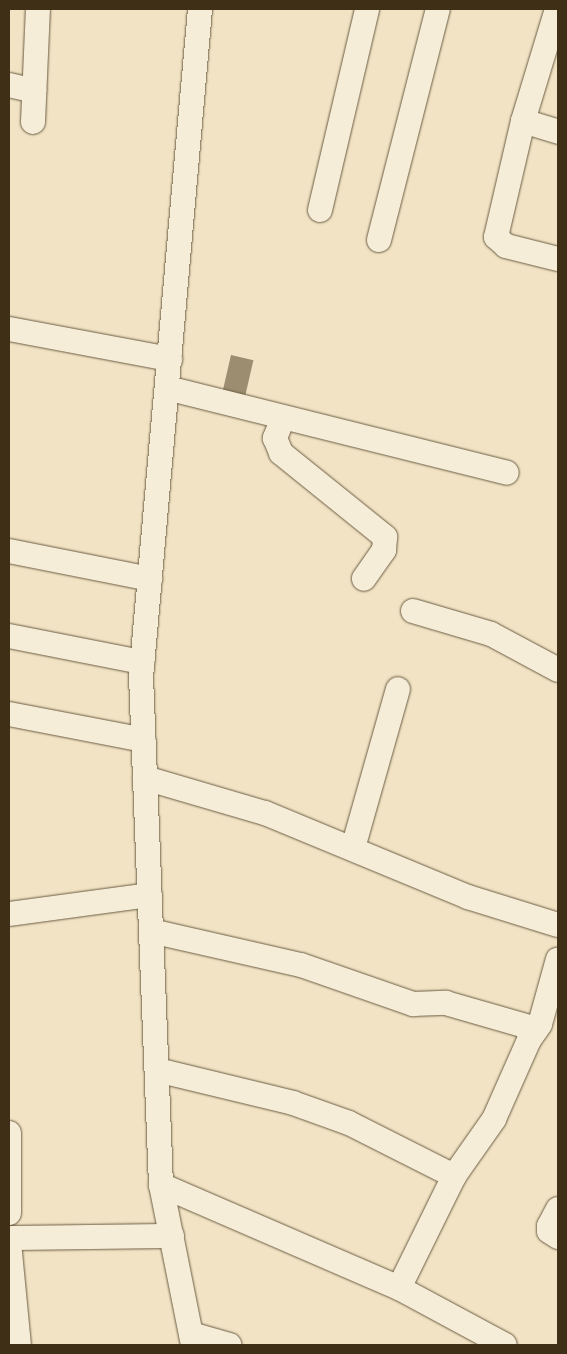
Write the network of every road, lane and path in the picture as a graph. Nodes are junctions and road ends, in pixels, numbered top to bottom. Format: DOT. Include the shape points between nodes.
graph roads {
  1 [pos="38,9"];
  2 [pos="200,9"];
  3 [pos="367,9"];
  4 [pos="438,9"];
  5 [pos="556,9"];
  6 [pos="9,85"];
  7 [pos="34,91"];
  8 [pos="523,121"];
  9 [pos="33,122"];
  10 [pos="558,132"];
  11 [pos="320,210"];
  12 [pos="379,240"];
  13 [pos="558,259"];
  14 [pos="9,329"];
  15 [pos="170,359"];
  16 [pos="167,388"];
  17 [pos="283,418"];
  18 [pos="507,474"];
  19 [pos="9,551"];
  20 [pos="150,579"];
  21 [pos="364,579"];
  22 [pos="414,611"];
  23 [pos="9,636"];
  24 [pos="142,662"];
  25 [pos="558,670"];
  26 [pos="398,689"];
  27 [pos="9,714"];
  28 [pos="144,740"];
  29 [pos="145,778"];
  30 [pos="353,848"];
  31 [pos="150,894"];
  32 [pos="9,914"];
  33 [pos="558,926"];
  34 [pos="151,931"];
  35 [pos="558,959"];
  36 [pos="536,1029"];
  37 [pos="157,1070"];
  38 [pos="9,1141"];
  39 [pos="454,1176"];
  40 [pos="161,1184"];
  41 [pos="558,1209"];
  42 [pos="9,1213"];
  43 [pos="172,1236"];
  44 [pos="558,1237"];
  45 [pos="9,1240"];
  46 [pos="399,1288"];
  47 [pos="192,1340"];
  48 [pos="15,1342"];
  49 [pos="229,1345"];
  50 [pos="505,1345"];
  1 -- 7 [label="street"];
  2 -- 15 [label="street"];
  3 -- 11 [label="street"];
  4 -- 12 [label="street"];
  5 -- 8 [label="street"];
  6 -- 7 [label="street"];
  7 -- 9 [label="street"];
  8 -- 10 [label="street"];
  8 -- 13 [label="street" via="496,237 506,246"];
  14 -- 15 [label="street"];
  15 -- 16 [label="street"];
  16 -- 17 [label="street"];
  16 -- 20 [label="street"];
  17 -- 18 [label="street"];
  17 -- 21 [label="street" via="275,438 280,453 385,537 384,550"];
  19 -- 20 [label="street"];
  20 -- 24 [label="street"];
  22 -- 25 [label="street" via="491,634"];
  23 -- 24 [label="street"];
  24 -- 28 [label="street"];
  26 -- 30 [label="street"];
  27 -- 28 [label="street"];
  28 -- 29 [label="street"];
  29 -- 30 [label="street" via="266,814"];
  29 -- 31 [label="street"];
  30 -- 33 [label="street" via="468,897"];
  31 -- 32 [label="street"];
  31 -- 34 [label="street"];
  34 -- 36 [label="street" via="301,965 413,1004 446,1003"];
  34 -- 37 [label="street"];
  35 -- 36 [label="street" via="543,1017"];
  36 -- 39 [label="street" via="494,1118"];
  37 -- 39 [label="street" via="293,1103 349,1123"];
  37 -- 40 [label="street"];
  38 -- 42 [label="street"];
  39 -- 46 [label="street"];
  40 -- 43 [label="street"];
  40 -- 46 [label="street"];
  41 -- 44 [label="street" via="549,1226 549,1231"];
  43 -- 45 [label="street"];
  43 -- 47 [label="street"];
  45 -- 48 [label="street"];
  46 -- 50 [label="street"];
  47 -- 49 [label="street"];
}
